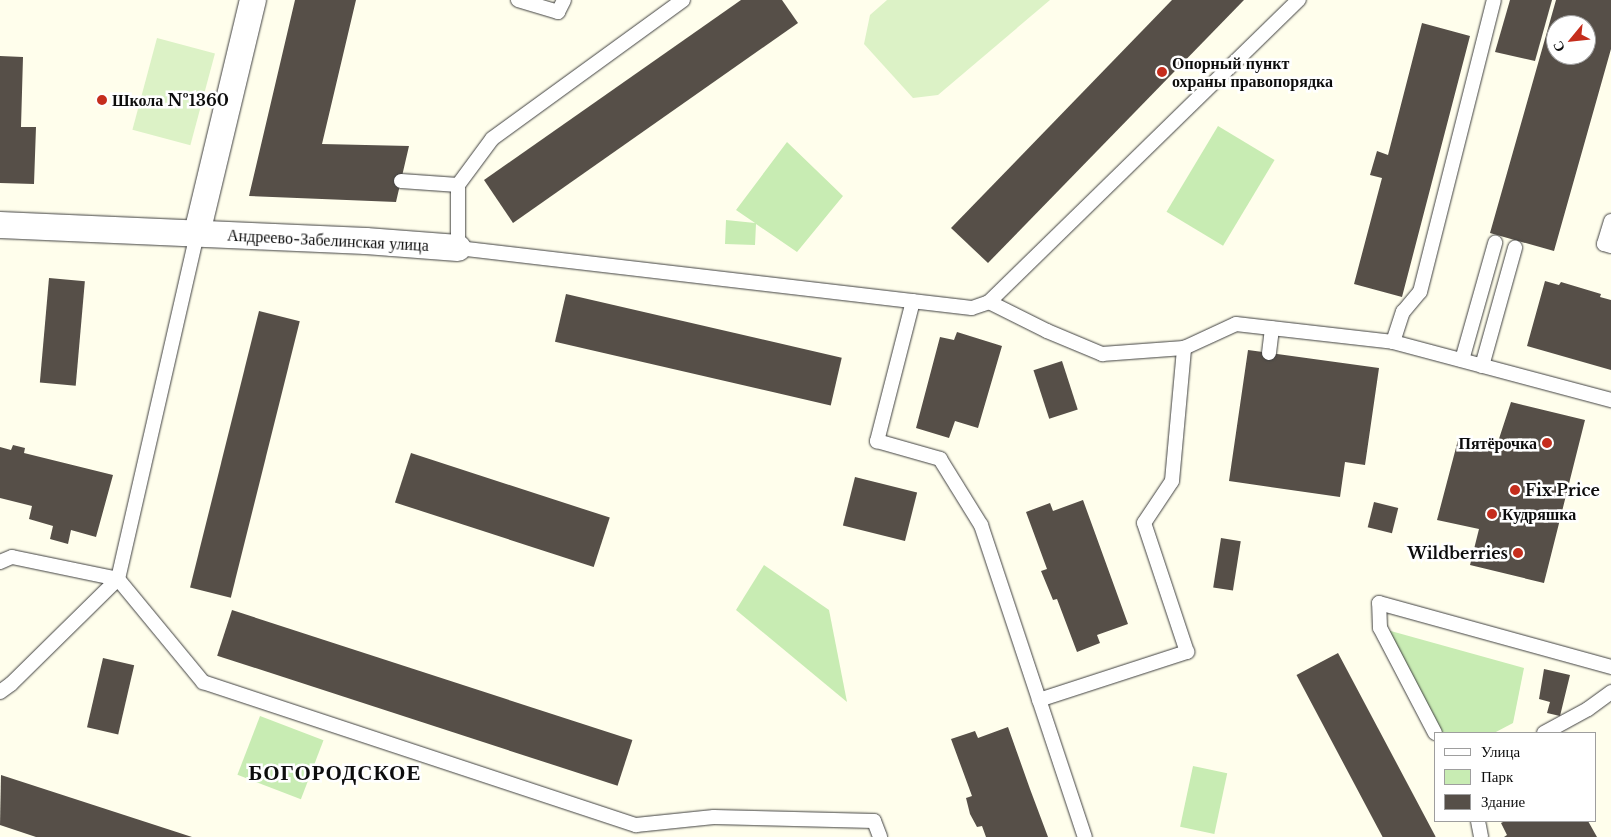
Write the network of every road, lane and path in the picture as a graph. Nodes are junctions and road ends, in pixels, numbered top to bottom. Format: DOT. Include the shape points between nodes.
graph roads {
  1 [pos="253,0"];
  2 [pos="518,0"];
  3 [pos="564,0"];
  4 [pos="683,0"];
  5 [pos="1299,0"];
  6 [pos="1494,0"];
  7 [pos="401,181"];
  8 [pos="458,185"];
  9 [pos="1611,221"];
  10 [pos="0,225"];
  11 [pos="197,233"];
  12 [pos="1495,243"];
  13 [pos="1611,246"];
  14 [pos="458,248"];
  15 [pos="1515,248"];
  16 [pos="914,301"];
  17 [pos="988,302"];
  18 [pos="1272,328"];
  19 [pos="1393,342"];
  20 [pos="1184,348"];
  21 [pos="1269,353"];
  22 [pos="1462,360"];
  23 [pos="1482,366"];
  24 [pos="1611,400"];
  25 [pos="0,562"];
  26 [pos="118,579"];
  27 [pos="1611,667"];
  28 [pos="0,692"];
  29 [pos="1611,692"];
  30 [pos="1039,700"];
  31 [pos="1434,732"];
  32 [pos="1546,732"];
  33 [pos="1478,822"];
  34 [pos="880,837"];
  35 [pos="1085,837"];
  36 [pos="1481,837"];
  1 -- 11 [label="street"];
  2 -- 3 [label="lane" via="558,12"];
  4 -- 8 [label="lane" via="492,139"];
  5 -- 17 [label="lane"];
  6 -- 19 [label="lane" via="1420,292 1403,312"];
  7 -- 8 [label="lane"];
  8 -- 14 [label="lane"];
  9 -- 13 [label="lane" via="1604,244"];
  10 -- 11 [label="street, Андреево-Забелинская улица"];
  11 -- 14 [label="street, Андреево-Забелинская улица"];
  11 -- 26 [label="lane"];
  12 -- 22 [label="lane"];
  14 -- 16 [label="lane"];
  15 -- 23 [label="lane"];
  16 -- 17 [label="lane" via="972,308"];
  16 -- 30 [label="lane" via="877,441 940,459 981,525"];
  17 -- 20 [label="lane" via="1102,354"];
  18 -- 19 [label="lane"];
  18 -- 20 [label="lane" via="1236,324"];
  18 -- 21 [label="lane"];
  19 -- 22 [label="lane"];
  20 -- 30 [label="lane" via="1172,481 1144,523 1187,652"];
  22 -- 23 [label="lane"];
  23 -- 24 [label="lane"];
  25 -- 26 [label="lane" via="12,557"];
  26 -- 28 [label="lane"];
  26 -- 34 [label="lane" via="203,682 636,825 714,817 874,821"];
  27 -- 31 [label="lane" via="1379,603 1380,628"];
  29 -- 32 [label="lane"];
  30 -- 35 [label="lane"];
  33 -- 36 [label="lane"];
}
